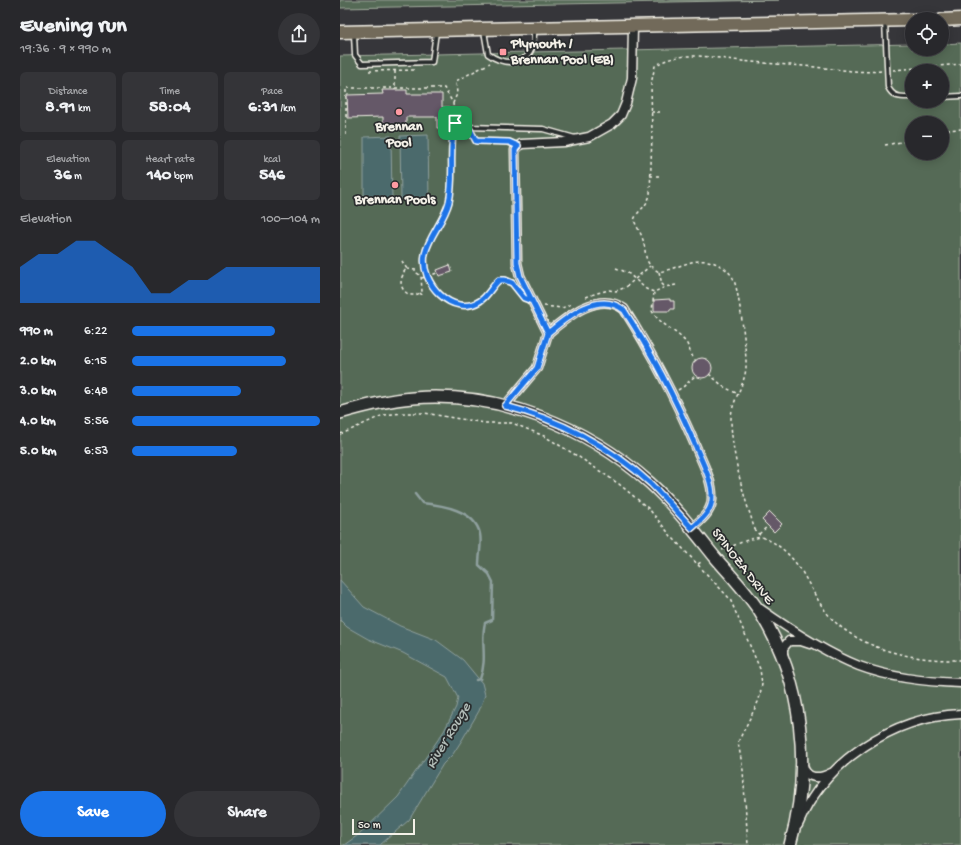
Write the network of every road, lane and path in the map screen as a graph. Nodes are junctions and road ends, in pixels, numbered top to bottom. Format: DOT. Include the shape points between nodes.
graph roads {
  1 [pos="961,19"];
  2 [pos="905,20"];
  3 [pos="949,20"];
  4 [pos="885,21"];
  5 [pos="632,26"];
  6 [pos="534,28"];
  7 [pos="484,29"];
  8 [pos="436,30"];
  9 [pos="353,31"];
  10 [pos="340,32"];
  11 [pos="495,60"];
  12 [pos="961,64"];
  13 [pos="416,70"];
  14 [pos="369,71"];
  15 [pos="395,71"];
  16 [pos="887,71"];
  17 [pos="396,89"];
  18 [pos="961,96"];
  19 [pos="905,97"];
  20 [pos="949,97"];
  21 [pos="453,103"];
  22 [pos="651,112"];
  23 [pos="660,112"];
  24 [pos="455,123"];
  25 [pos="468,126"];
  26 [pos="961,129"];
  27 [pos="949,130"];
  28 [pos="346,135"];
  29 [pos="579,139"];
  30 [pos="905,141"];
  31 [pos="885,145"];
  32 [pos="518,146"];
  33 [pos="650,176"];
  34 [pos="660,176"];
  35 [pos="402,261"];
  36 [pos="650,266"];
  37 [pos="616,268"];
  38 [pos="407,269"];
  39 [pos="659,272"];
  40 [pos="437,273"];
  41 [pos="427,276"];
  42 [pos="422,278"];
  43 [pos="635,279"];
  44 [pos="676,285"];
  45 [pos="665,287"];
  46 [pos="518,290"];
  47 [pos="654,292"];
  48 [pos="420,293"];
  49 [pos="424,297"];
  50 [pos="582,299"];
  51 [pos="532,301"];
  52 [pos="577,302"];
  53 [pos="548,333"];
  54 [pos="696,361"];
  55 [pos="709,374"];
  56 [pos="696,375"];
  57 [pos="671,394"];
  58 [pos="738,394"];
  59 [pos="505,406"];
  60 [pos="340,413"];
  61 [pos="340,434"];
  62 [pos="768,526"];
  63 [pos="692,528"];
  64 [pos="759,534"];
  65 [pos="762,537"];
  66 [pos="720,550"];
  67 [pos="703,561"];
  68 [pos="697,564"];
  69 [pos="755,605"];
  70 [pos="829,652"];
  71 [pos="783,658"];
  72 [pos="961,660"];
  73 [pos="961,683"];
  74 [pos="961,714"];
  75 [pos="802,758"];
  76 [pos="835,771"];
  77 [pos="791,842"];
  78 [pos="748,845"];
  1 -- 3 [label="main road"];
  2 -- 4 [label="main road"];
  4 -- 5 [label="main road"];
  4 -- 16 [label="lane"];
  5 -- 6 [label="main road"];
  5 -- 29 [label="street" via="632,78 624,109 612,124 589,137"];
  6 -- 7 [label="main road"];
  6 -- 11 [label="lane" via="533,45 528,55 519,62"];
  7 -- 8 [label="main road"];
  7 -- 11 [label="lane" via="485,46 488,54"];
  8 -- 9 [label="main road"];
  8 -- 9 [label="lane" via="432,62 362,64 355,55"];
  9 -- 10 [label="main road"];
  11 -- 21 [label="path" via="456,81"];
  12 -- 16 [label="path"];
  13 -- 15 [label="path"];
  14 -- 15 [label="path"];
  15 -- 17 [label="path"];
  16 -- 19 [label="lane" via="891,93"];
  16 -- 22 [label="path" via="848,72 681,56 663,60 655,66 651,84"];
  17 -- 21 [label="path" via="444,88"];
  17 -- 28 [label="path" via="346,88"];
  18 -- 20 [label="lane"];
  21 -- 24 [label="path"];
  22 -- 23 [label="path"];
  22 -- 33 [label="path"];
  24 -- 25 [label="lane"];
  24 -- 41 [label="path" via="452,135 449,202 425,253"];
  25 -- 29 [label="lane" via="543,129"];
  25 -- 32 [label="path" via="476,141 509,142"];
  26 -- 27 [label="path"];
  29 -- 32 [label="street"];
  30 -- 31 [label="path"];
  32 -- 51 [label="street" via="515,150 516,250 520,276"];
  33 -- 34 [label="path"];
  33 -- 36 [label="path" via="650,195 647,204 636,214 634,220 642,236 646,261"];
  35 -- 38 [label="path"];
  36 -- 39 [label="path"];
  36 -- 43 [label="path"];
  37 -- 43 [label="path"];
  38 -- 42 [label="path" via="416,270"];
  38 -- 48 [label="path" via="403,273 400,285 411,296"];
  39 -- 45 [label="path"];
  39 -- 58 [label="path" via="690,262 706,261 722,267 733,277 740,308 746,367"];
  40 -- 41 [label="path"];
  41 -- 42 [label="path"];
  41 -- 46 [label="path" via="433,289 441,296 451,302 462,304 472,304 480,300 499,280 512,283"];
  42 -- 48 [label="path"];
  43 -- 47 [label="path" via="646,289"];
  43 -- 50 [label="path" via="620,290 597,293"];
  44 -- 45 [label="path"];
  45 -- 47 [label="path"];
  47 -- 54 [label="path" via="654,314 682,338"];
  48 -- 49 [label="path"];
  51 -- 52 [label="path" via="546,307 562,308"];
  51 -- 53 [label="street"];
  53 -- 57 [label="street" via="567,317 592,304 610,302 619,305 638,331"];
  53 -- 59 [label="street" via="537,368"];
  55 -- 58 [label="path" via="724,387"];
  56 -- 57 [label="path"];
  57 -- 63 [label="street" via="702,462 712,495 709,511"];
  58 -- 64 [label="path" via="731,418 733,440 750,513"];
  59 -- 60 [label="street, SPINOZA DRIVE" via="458,398 414,398 379,403"];
  59 -- 63 [label="street, SPINOZA DRIVE" via="532,413 598,444 650,484"];
  61 -- 68 [label="path" via="383,415 405,413 424,413 485,423 512,423 544,436 619,484 649,509"];
  62 -- 64 [label="path"];
  63 -- 69 [label="street, SPINOZA DRIVE"];
  64 -- 65 [label="path"];
  65 -- 66 [label="path"];
  65 -- 72 [label="path" via="789,554 821,604 847,631 865,642 909,657"];
  67 -- 68 [label="path"];
  68 -- 78 [label="path" via="730,599 762,676 759,700 738,742 743,770"];
  69 -- 70 [label="street"];
  69 -- 71 [label="street, SPINOZA DRIVE"];
  70 -- 71 [label="street" via="794,640 788,641 783,648"];
  70 -- 73 [label="street" via="860,666 892,675 925,681"];
  71 -- 75 [label="street, SPINOZA DRIVE" via="794,690"];
  74 -- 76 [label="street" via="931,718 898,728 863,747"];
  75 -- 76 [label="street" via="804,770 814,777 822,777"];
  75 -- 77 [label="street, SPINOZA DRIVE" via="799,797"];
  76 -- 77 [label="street" via="812,800"];
}
